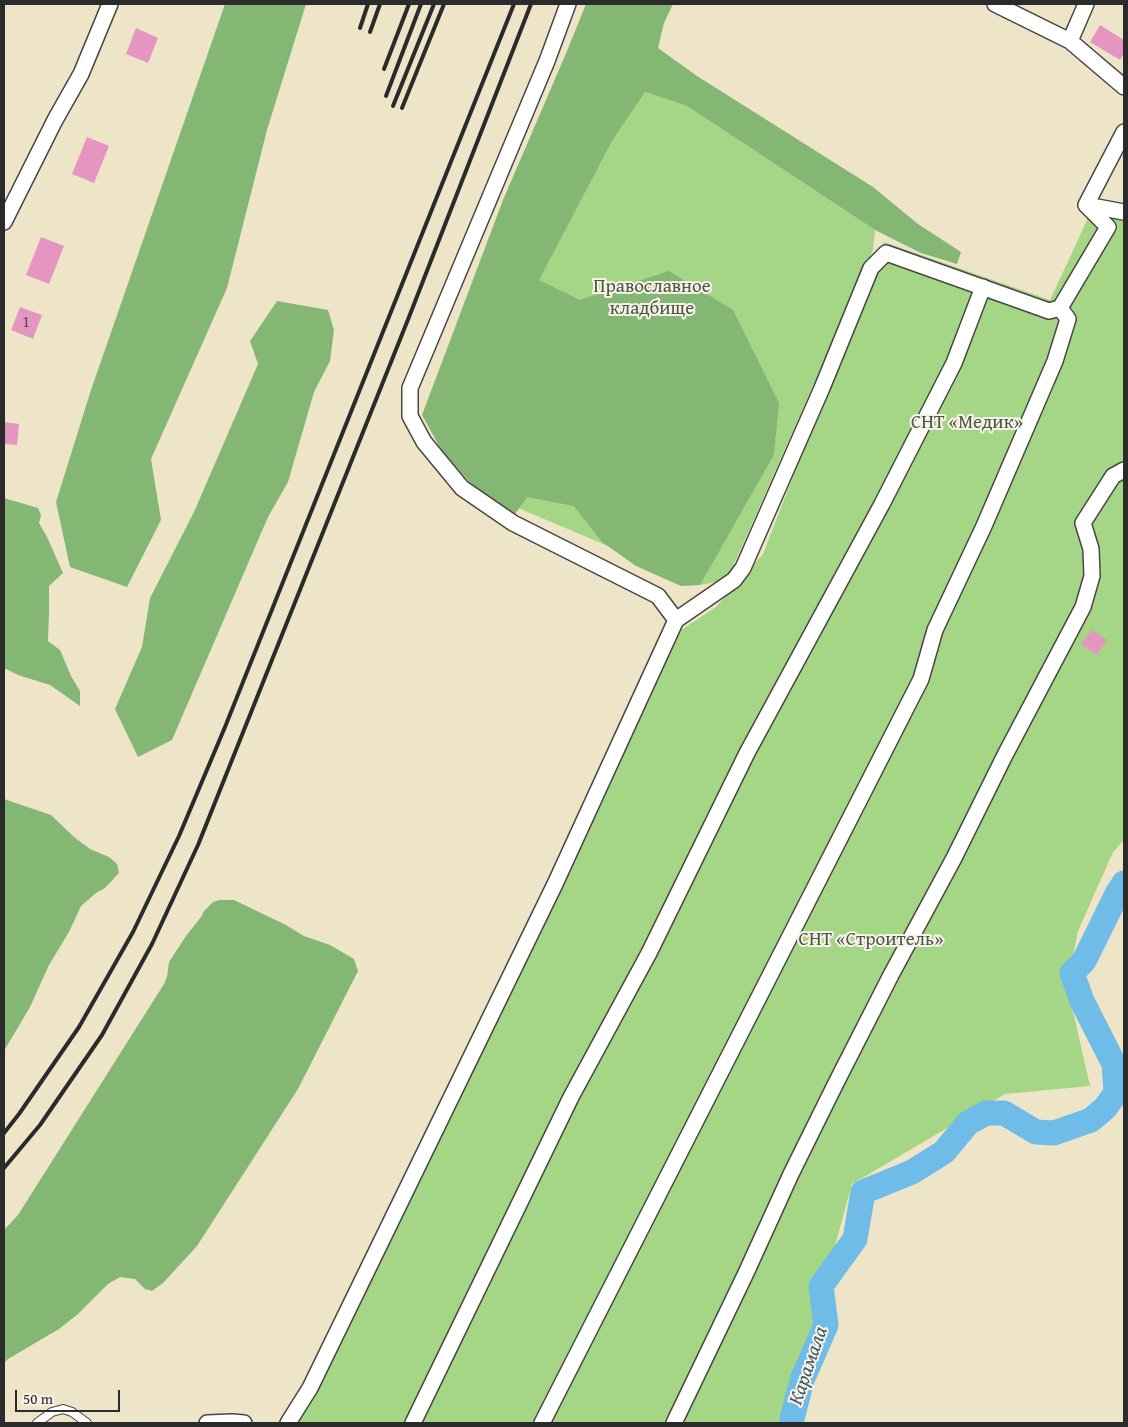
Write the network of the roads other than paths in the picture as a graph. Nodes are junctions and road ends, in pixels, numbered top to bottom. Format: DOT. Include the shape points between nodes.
graph roads {
  1 [pos="110,4"];
  2 [pos="568,4"];
  3 [pos="995,4"];
  4 [pos="1086,4"];
  5 [pos="1070,41"];
  6 [pos="1124,87"];
  7 [pos="1124,132"];
  8 [pos="1086,205"];
  9 [pos="1124,212"];
  10 [pos="4,222"];
  11 [pos="983,287"];
  12 [pos="1060,308"];
  13 [pos="1124,470"];
  14 [pos="676,620"];
  15 [pos="37,1423"];
  16 [pos="87,1423"];
  17 [pos="207,1423"];
  18 [pos="244,1423"];
  19 [pos="288,1423"];
  20 [pos="413,1423"];
  21 [pos="542,1423"];
  22 [pos="674,1423"];
  1 -- 10 [label="street" via="81,74"];
  2 -- 14 [label="street" via="410,388 410,416 424,442 462,488 513,523 658,596"];
  3 -- 5 [label="street"];
  4 -- 5 [label="street"];
  5 -- 6 [label="street"];
  7 -- 8 [label="street"];
  8 -- 9 [label="street"];
  8 -- 12 [label="street" via="1108,227"];
  11 -- 12 [label="street" via="1049,311"];
  11 -- 14 [label="street" via="886,252 871,268 743,568 734,580"];
  11 -- 20 [label="street" via="954,362 882,504 747,753 649,953 571,1097"];
  12 -- 21 [label="street" via="1068,319 1055,361 935,630 920,679"];
  13 -- 22 [label="street" via="1113,476 1083,522 1091,550 1092,576 1083,607 836,1083"];
  14 -- 19 [label="street" via="555,884 310,1388"];
  15 -- 16 [label="lane" via="52,1412 63,1409"];
  17 -- 18 [label="street"];
}
